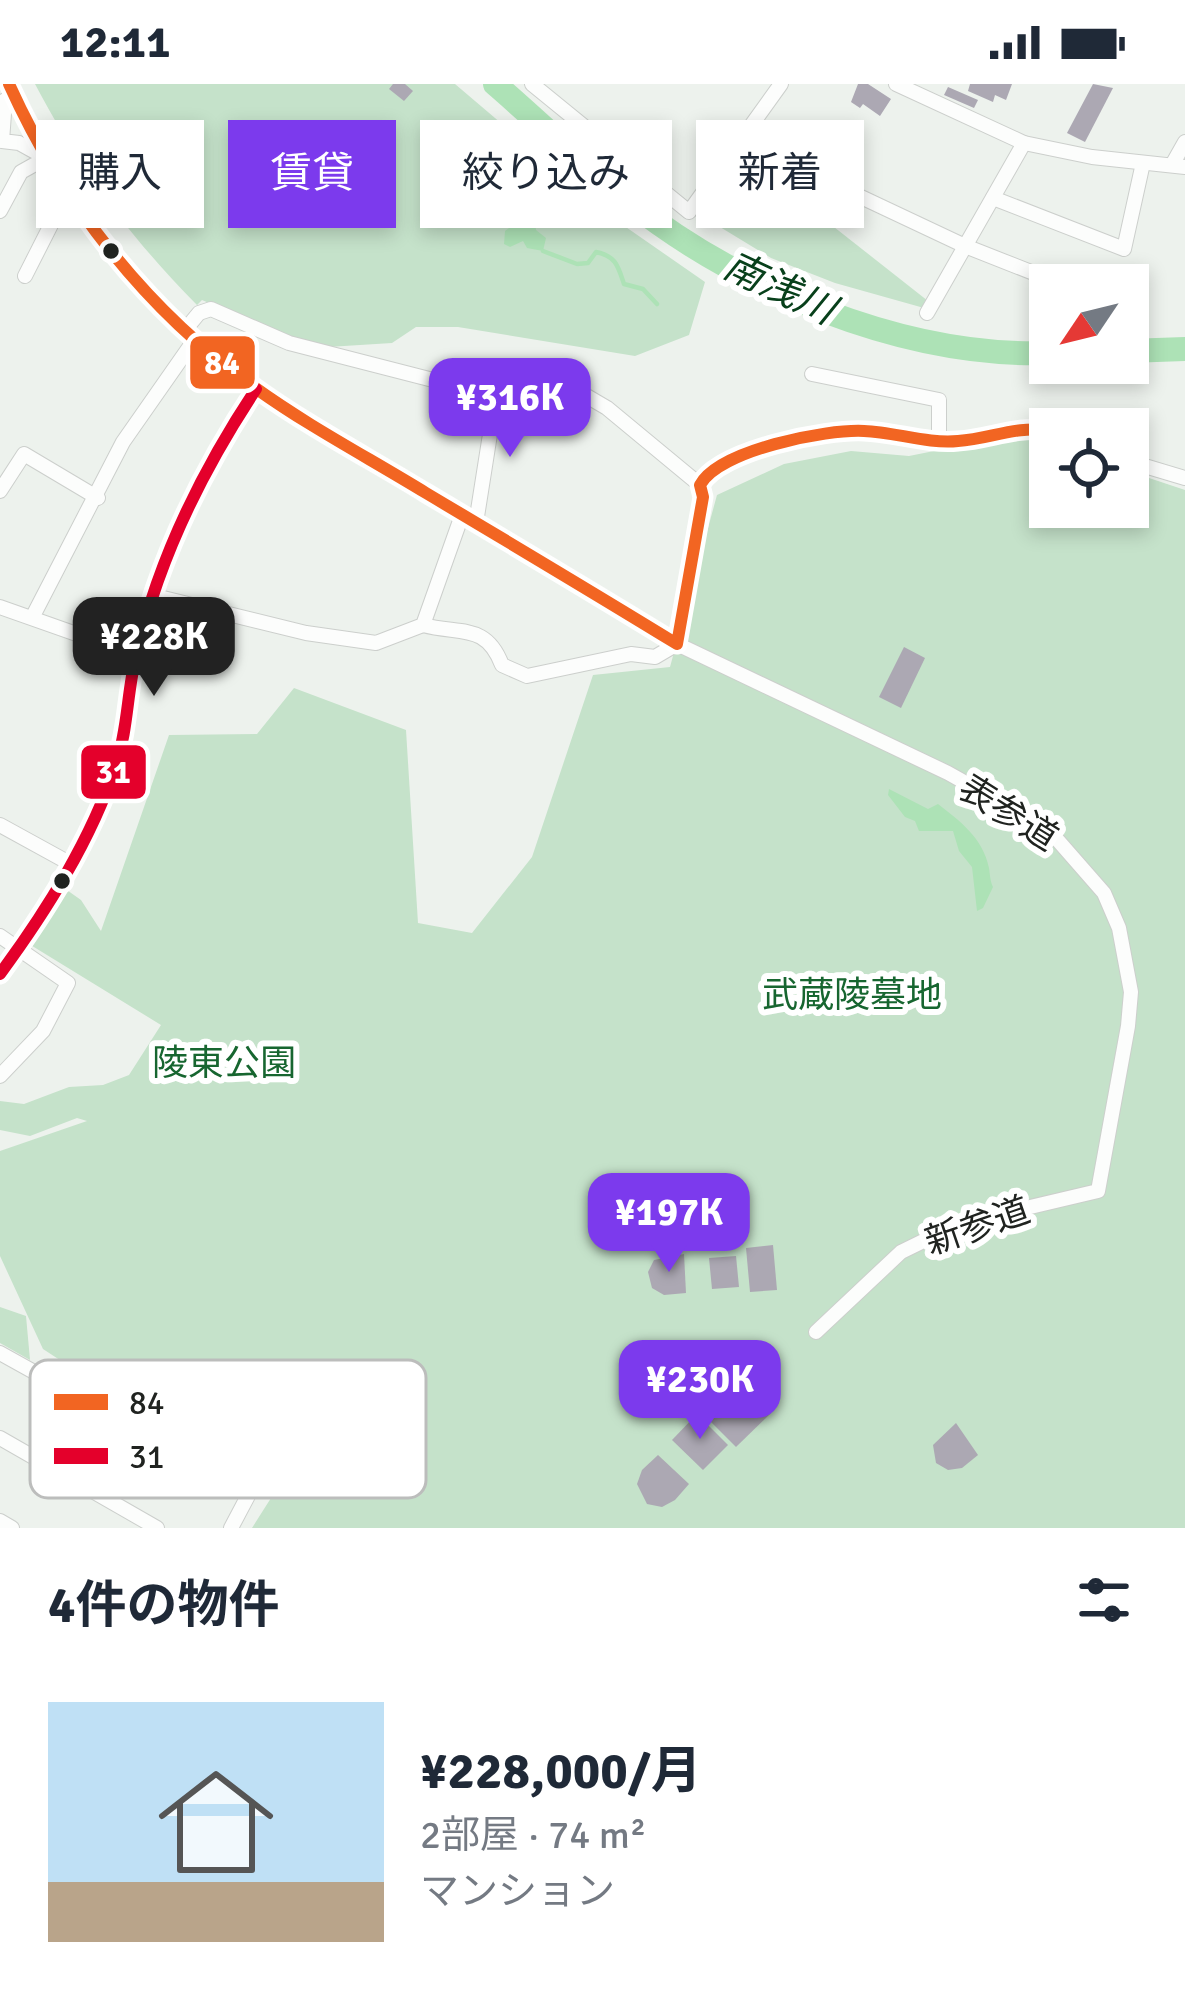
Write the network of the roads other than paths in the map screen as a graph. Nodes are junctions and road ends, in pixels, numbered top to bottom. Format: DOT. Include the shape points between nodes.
graph roads {
  1 [pos="532,84"];
  2 [pos="781,84"];
  3 [pos="896,84"];
  4 [pos="7,95"];
  5 [pos="27,123"];
  6 [pos="36,140"];
  7 [pos="1,142"];
  8 [pos="1185,142"];
  9 [pos="1024,143"];
  10 [pos="36,152"];
  11 [pos="1143,163"];
  12 [pos="36,164"];
  13 [pos="1178,166"];
  14 [pos="864,198"];
  15 [pos="993,198"];
  16 [pos="0,211"];
  17 [pos="49,228"];
  18 [pos="95,228"];
  19 [pos="965,246"];
  20 [pos="1029,271"];
  21 [pos="25,276"];
  22 [pos="927,314"];
  23 [pos="189,335"];
  24 [pos="812,374"];
  25 [pos="256,389"];
  26 [pos="497,390"];
  27 [pos="1029,430"];
  28 [pos="939,441"];
  29 [pos="1149,467"];
  30 [pos="1185,478"];
  31 [pos="700,485"];
  32 [pos="0,491"];
  33 [pos="98,498"];
  34 [pos="469,519"];
  35 [pos="155,596"];
  36 [pos="0,607"];
  37 [pos="33,616"];
  38 [pos="423,625"];
  39 [pos="683,646"];
  40 [pos="136,655"];
  41 [pos="0,825"];
  42 [pos="71,864"];
  43 [pos="0,936"];
  44 [pos="19,948"];
  45 [pos="0,974"];
  46 [pos="0,1076"];
  47 [pos="1098,1191"];
  48 [pos="816,1332"];
  49 [pos="0,1353"];
  50 [pos="30,1370"];
  51 [pos="0,1438"];
  52 [pos="30,1455"];
  53 [pos="105,1498"];
  54 [pos="247,1498"];
  55 [pos="0,1521"];
  56 [pos="12,1528"];
  57 [pos="157,1528"];
  58 [pos="230,1528"];
  1 -- 2 [label="street" via="689,212"];
  3 -- 9 [label="street"];
  4 -- 5 [label="main road"];
  4 -- 7 [label="street"];
  5 -- 6 [label="main road"];
  5 -- 7 [label="street"];
  7 -- 10 [label="street"];
  8 -- 13 [label="street"];
  9 -- 11 [label="street"];
  9 -- 15 [label="street"];
  11 -- 13 [label="street"];
  11 -- 15 [label="street" via="1124,249"];
  12 -- 16 [label="street" via="21,172"];
  14 -- 19 [label="street"];
  15 -- 19 [label="street"];
  17 -- 21 [label="street"];
  18 -- 23 [label="main road"];
  19 -- 20 [label="street"];
  19 -- 22 [label="street"];
  23 -- 25 [label="main road"];
  23 -- 26 [label="street" via="199,313 211,309 289,343"];
  23 -- 33 [label="street"];
  24 -- 28 [label="street" via="939,400"];
  25 -- 34 [label="main road"];
  25 -- 35 [label="street" via="184,511"];
  26 -- 31 [label="street" via="535,384 578,391"];
  26 -- 34 [label="street"];
  27 -- 28 [label="street"];
  28 -- 31 [label="street" via="862,431 814,435 720,466"];
  29 -- 30 [label="street"];
  31 -- 39 [label="street"];
  32 -- 33 [label="street" via="24,454"];
  33 -- 37 [label="street"];
  34 -- 38 [label="street"];
  34 -- 39 [label="main road"];
  35 -- 38 [label="street" via="376,643"];
  35 -- 40 [label="street"];
  36 -- 37 [label="street"];
  37 -- 40 [label="street"];
  38 -- 39 [label="street" via="484,636 502,665 527,676"];
  39 -- 47 [label="street, 表参道" via="1048,829 1104,893 1131,992"];
  40 -- 42 [label="street" via="116,764"];
  41 -- 42 [label="street"];
  42 -- 44 [label="street"];
  43 -- 44 [label="street"];
  44 -- 45 [label="street"];
  44 -- 46 [label="street" via="68,983 43,1031"];
  47 -- 48 [label="street, 新参道" via="958,1224 901,1252"];
  49 -- 50 [label="street"];
  51 -- 52 [label="street"];
  53 -- 57 [label="street"];
  54 -- 58 [label="street"];
  55 -- 56 [label="street"];
}
